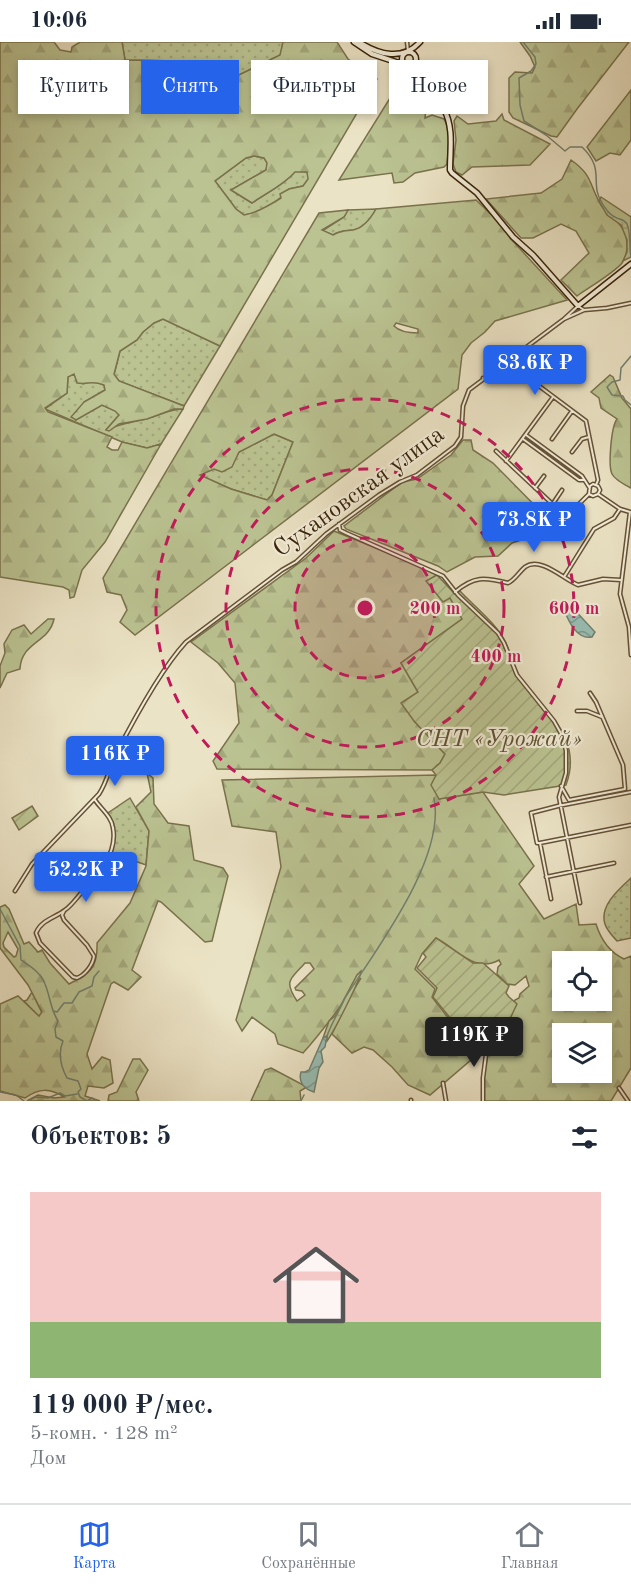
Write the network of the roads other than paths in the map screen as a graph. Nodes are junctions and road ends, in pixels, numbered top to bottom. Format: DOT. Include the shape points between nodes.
graph roads {
  1 [pos="354,42"];
  2 [pos="359,42"];
  3 [pos="407,42"];
  4 [pos="420,42"];
  5 [pos="409,52"];
  6 [pos="390,60"];
  7 [pos="403,60"];
  8 [pos="416,60"];
  9 [pos="446,114"];
  10 [pos="631,264"];
  11 [pos="631,303"];
  12 [pos="578,306"];
  13 [pos="584,310"];
  14 [pos="564,319"];
  15 [pos="510,358"];
  16 [pos="499,367"];
  17 [pos="510,369"];
  18 [pos="492,372"];
  19 [pos="483,378"];
  20 [pos="496,378"];
  21 [pos="527,378"];
  22 [pos="553,397"];
  23 [pos="572,411"];
  24 [pos="526,435"];
  25 [pos="589,437"];
  26 [pos="523,439"];
  27 [pos="552,439"];
  28 [pos="496,451"];
  29 [pos="572,452"];
  30 [pos="506,461"];
  31 [pos="543,476"];
  32 [pos="584,480"];
  33 [pos="597,485"];
  34 [pos="589,487"];
  35 [pos="535,489"];
  36 [pos="562,490"];
  37 [pos="589,494"];
  38 [pos="598,494"];
  39 [pos="552,505"];
  40 [pos="620,509"];
  41 [pos="339,525"];
  42 [pos="563,578"];
  43 [pos="621,580"];
  44 [pos="455,592"];
  45 [pos="631,655"];
  46 [pos="590,693"];
  47 [pos="577,711"];
  48 [pos="602,717"];
  49 [pos="561,786"];
  50 [pos="626,789"];
  51 [pos="631,790"];
  52 [pos="95,799"];
  53 [pos="561,805"];
  54 [pos="631,825"];
  55 [pos="568,838"];
  56 [pos="540,843"];
  57 [pos="614,863"];
  58 [pos="573,871"];
  59 [pos="546,877"];
  60 [pos="15,891"];
  61 [pos="551,899"];
  62 [pos="580,903"];
  63 [pos="64,912"];
  64 [pos="488,1039"];
  65 [pos="443,1083"];
  66 [pos="619,1088"];
  67 [pos="446,1101"];
  68 [pos="483,1101"];
  69 [pos="628,1101"];
  1 -- 6 [label="street"];
  2 -- 5 [label="street" via="382,54"];
  3 -- 5 [label="street"];
  4 -- 5 [label="street"];
  4 -- 8 [label="street"];
  5 -- 7 [label="street"];
  5 -- 8 [label="street"];
  9 -- 12 [label="street" via="452,135 452,173 470,186"];
  10 -- 12 [label="street, Сухановская улица"];
  11 -- 13 [label="street"];
  12 -- 13 [label="street"];
  12 -- 14 [label="street, Сухановская улица"];
  13 -- 14 [label="street"];
  14 -- 15 [label="street, Сухановская улица"];
  15 -- 16 [label="street, Сухановская улица"];
  15 -- 17 [label="street"];
  16 -- 17 [label="street"];
  16 -- 18 [label="street, Сухановская улица"];
  17 -- 21 [label="street"];
  18 -- 19 [label="street, Сухановская улица"];
  18 -- 20 [label="street"];
  19 -- 20 [label="street"];
  19 -- 41 [label="street, Сухановская улица" via="466,394 461,435 455,446"];
  20 -- 21 [label="street"];
  21 -- 22 [label="street"];
  22 -- 23 [label="street"];
  22 -- 24 [label="street"];
  23 -- 25 [label="street" via="586,421"];
  23 -- 27 [label="street"];
  24 -- 26 [label="street"];
  24 -- 32 [label="street"];
  25 -- 29 [label="street"];
  25 -- 33 [label="street"];
  26 -- 30 [label="street"];
  26 -- 32 [label="street"];
  28 -- 30 [label="street"];
  30 -- 35 [label="street"];
  31 -- 35 [label="street"];
  32 -- 34 [label="street"];
  33 -- 34 [label="street"];
  33 -- 38 [label="street"];
  34 -- 37 [label="street"];
  35 -- 39 [label="street"];
  36 -- 39 [label="street"];
  37 -- 38 [label="street"];
  37 -- 39 [label="street" via="564,513"];
  38 -- 40 [label="street"];
  40 -- 42 [label="street" via="614,518 594,529"];
  40 -- 43 [label="street" via="630,512"];
  41 -- 44 [label="street" via="345,534 438,573"];
  41 -- 52 [label="street, Сухановская улица" via="296,562 186,642 149,696"];
  42 -- 43 [label="street" via="578,585 603,579"];
  42 -- 44 [label="street" via="533,564 508,583 476,579"];
  43 -- 45 [label="street" via="620,597 629,627"];
  44 -- 49 [label="street" via="498,633 517,675 560,731 567,765"];
  46 -- 48 [label="street"];
  47 -- 48 [label="street"];
  48 -- 50 [label="street" via="624,765"];
  49 -- 50 [label="street" via="569,800"];
  49 -- 53 [label="street"];
  50 -- 51 [label="street"];
  51 -- 53 [label="street"];
  52 -- 60 [label="street, Сухановская улица" via="32,864"];
  52 -- 63 [label="street" via="113,824 111,849 103,868"];
  53 -- 55 [label="street"];
  53 -- 56 [label="street" via="531,813"];
  54 -- 55 [label="street"];
  55 -- 56 [label="street"];
  55 -- 58 [label="street"];
  56 -- 59 [label="street"];
  57 -- 58 [label="street"];
  58 -- 59 [label="street"];
  58 -- 62 [label="street"];
  59 -- 61 [label="street"];
  63 -- 63 [label="street" via="64,920 94,956 77,978 36,936 42,924"];
  64 -- 68 [label="street"];
  65 -- 67 [label="street"];
  66 -- 69 [label="street"];
}
